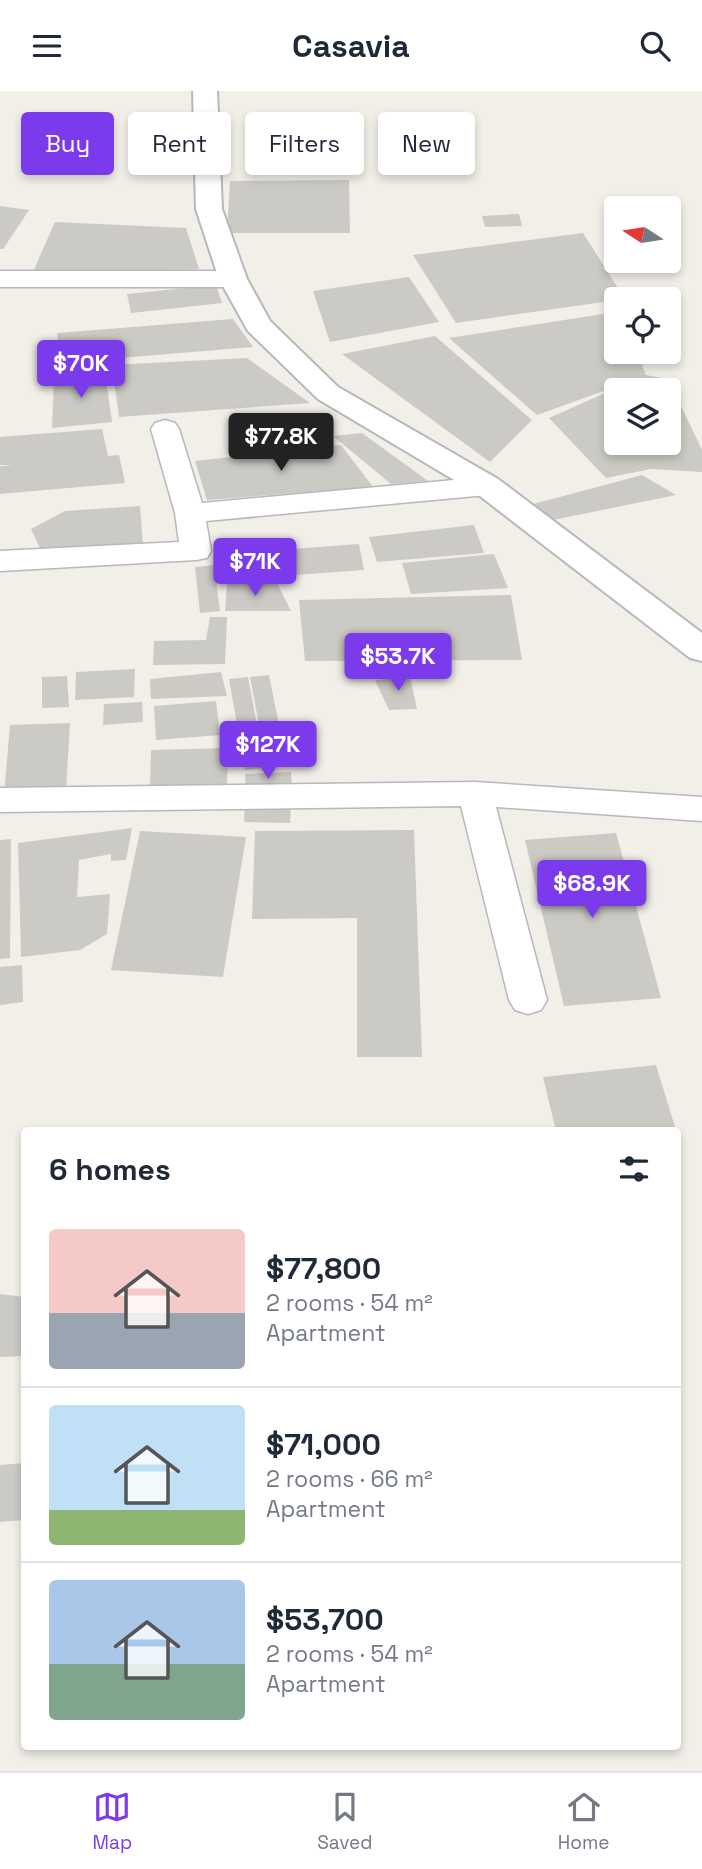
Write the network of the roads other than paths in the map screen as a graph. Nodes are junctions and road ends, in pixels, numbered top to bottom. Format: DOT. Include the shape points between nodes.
graph roads {
  1 [pos="205,91"];
  2 [pos="0,279"];
  3 [pos="233,279"];
  4 [pos="165,429"];
  5 [pos="487,486"];
  6 [pos="190,513"];
  7 [pos="0,561"];
  8 [pos="702,650"];
  9 [pos="475,794"];
  10 [pos="0,800"];
  11 [pos="702,809"];
  12 [pos="528,1000"];
  1 -- 3 [label="street" via="209,209"];
  2 -- 3 [label="street"];
  3 -- 5 [label="street" via="258,325 328,393"];
  4 -- 6 [label="street"];
  5 -- 6 [label="street"];
  5 -- 8 [label="street"];
  6 -- 7 [label="street" via="196,551"];
  9 -- 10 [label="street"];
  9 -- 11 [label="street"];
  9 -- 12 [label="street"];
}
